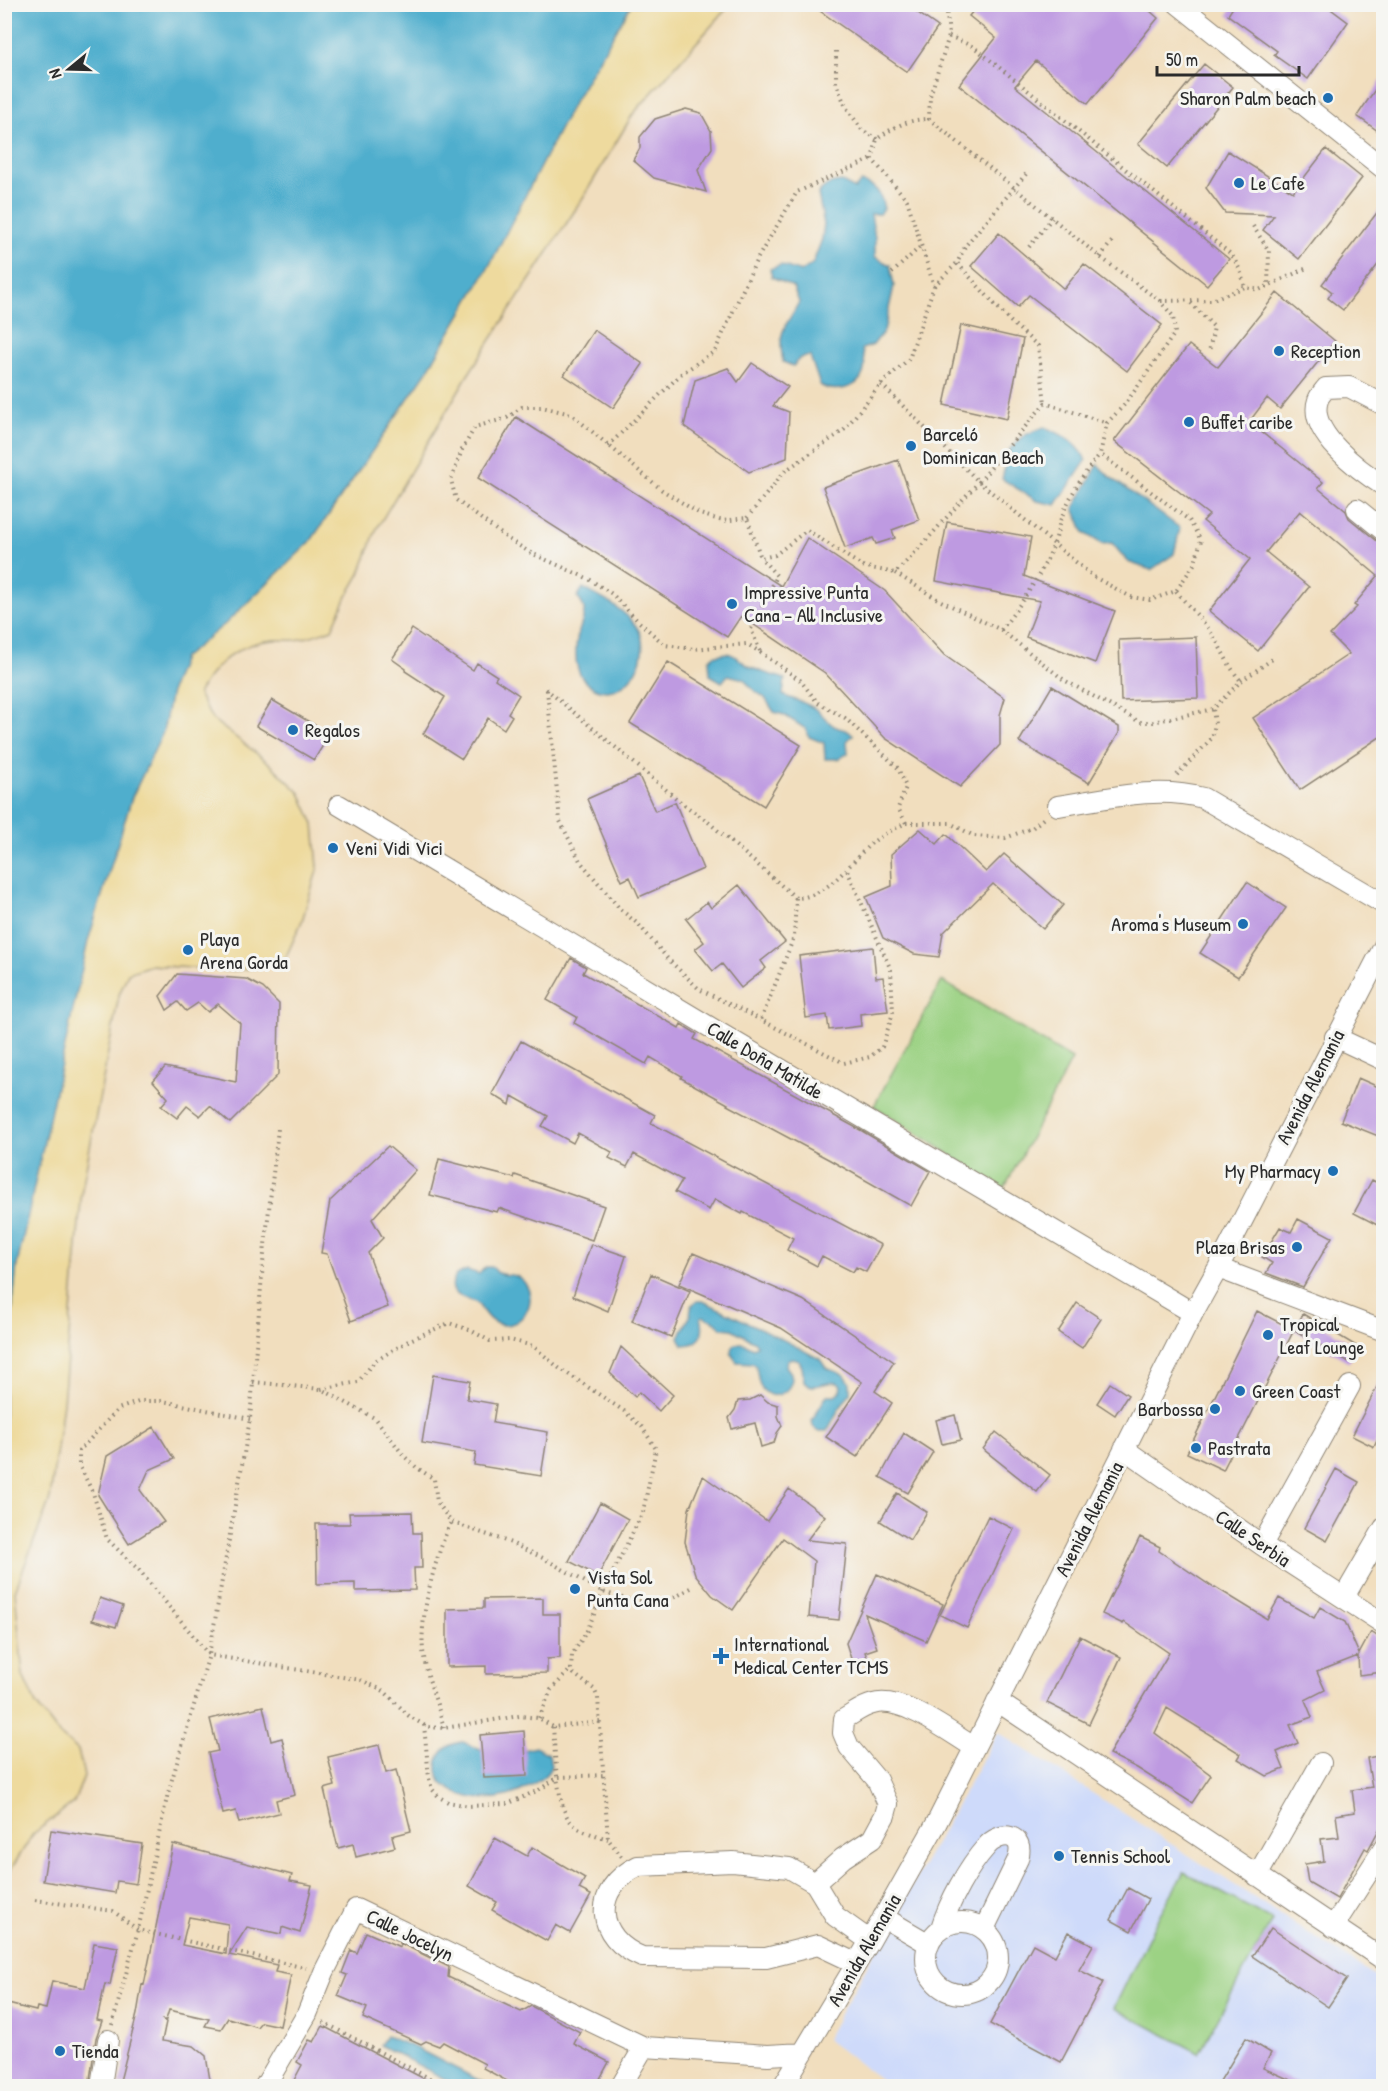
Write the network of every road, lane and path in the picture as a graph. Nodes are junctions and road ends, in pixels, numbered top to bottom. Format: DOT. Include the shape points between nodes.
graph roads {
  1 [pos="946,4"];
  2 [pos="1178,4"];
  3 [pos="949,36"];
  4 [pos="836,51"];
  5 [pos="929,119"];
  6 [pos="877,138"];
  7 [pos="872,159"];
  8 [pos="1383,169"];
  9 [pos="1026,174"];
  10 [pos="1016,189"];
  11 [pos="1052,218"];
  12 [pos="1253,226"];
  13 [pos="1113,240"];
  14 [pos="920,247"];
  15 [pos="1029,247"];
  16 [pos="1100,257"];
  17 [pos="957,263"];
  18 [pos="1307,268"];
  19 [pos="892,273"];
  20 [pos="934,286"];
  21 [pos="1268,286"];
  22 [pos="1245,287"];
  23 [pos="1160,301"];
  24 [pos="1191,302"];
  25 [pos="1209,352"];
  26 [pos="881,384"];
  27 [pos="1046,403"];
  28 [pos="1383,405"];
  29 [pos="1107,423"];
  30 [pos="608,446"];
  31 [pos="1100,454"];
  32 [pos="979,482"];
  33 [pos="1383,486"];
  34 [pos="1357,510"];
  35 [pos="747,518"];
  36 [pos="1383,531"];
  37 [pos="1054,543"];
  38 [pos="761,558"];
  39 [pos="895,573"];
  40 [pos="1176,591"];
  41 [pos="1001,630"];
  42 [pos="760,652"];
  43 [pos="1274,658"];
  44 [pos="1241,681"];
  45 [pos="1213,709"];
  46 [pos="1170,792"];
  47 [pos="339,804"];
  48 [pos="1058,806"];
  49 [pos="906,823"];
  50 [pos="847,870"];
  51 [pos="796,898"];
  52 [pos="1383,904"];
  53 [pos="1383,946"];
  54 [pos="761,1020"];
  55 [pos="1335,1037"];
  56 [pos="1383,1060"];
  57 [pos="278,1129"];
  58 [pos="1218,1268"];
  59 [pos="1193,1313"];
  60 [pos="1383,1331"];
  61 [pos="254,1383"];
  62 [pos="1350,1386"];
  63 [pos="321,1389"];
  64 [pos="250,1419"];
  65 [pos="1124,1449"];
  66 [pos="451,1522"];
  67 [pos="1383,1528"];
  68 [pos="1262,1545"];
  69 [pos="693,1587"];
  70 [pos="603,1593"];
  71 [pos="1344,1597"];
  72 [pos="1383,1624"];
  73 [pos="208,1654"];
  74 [pos="571,1669"];
  75 [pos="997,1701"];
  76 [pos="539,1718"];
  77 [pos="601,1722"];
  78 [pos="423,1725"];
  79 [pos="554,1727"];
  80 [pos="444,1728"];
  81 [pos="974,1747"];
  82 [pos="1321,1763"];
  83 [pos="605,1775"];
  84 [pos="558,1777"];
  85 [pos="608,1839"];
  86 [pos="1383,1848"];
  87 [pos="631,1870"];
  88 [pos="1257,1876"];
  89 [pos="815,1883"];
  90 [pos="35,1900"];
  91 [pos="883,1917"];
  92 [pos="1333,1927"];
  93 [pos="941,1928"];
  94 [pos="984,1929"];
  95 [pos="138,1930"];
  96 [pos="870,1941"];
  97 [pos="929,1944"];
  98 [pos="1383,1960"];
  99 [pos="856,1963"];
  100 [pos="324,1972"];
  101 [pos="307,2013"];
  102 [pos="108,2040"];
  103 [pos="644,2047"];
  104 [pos="803,2053"];
  105 [pos="102,2086"];
  106 [pos="265,2086"];
  107 [pos="444,2086"];
  108 [pos="621,2086"];
  109 [pos="783,2086"];
  1 -- 3 [label="path"];
  2 -- 8 [label="street"];
  3 -- 5 [label="path" via="930,96"];
  3 -- 22 [label="path" via="974,47 1232,255"];
  4 -- 6 [label="path" via="836,83 846,107 862,130"];
  5 -- 6 [label="path" via="895,126"];
  5 -- 10 [label="path"];
  6 -- 7 [label="path"];
  7 -- 14 [label="path" via="907,200"];
  7 -- 30 [label="path" via="797,192 756,261 715,351 681,374"];
  9 -- 10 [label="path"];
  10 -- 11 [label="path"];
  10 -- 17 [label="path" via="966,245"];
  11 -- 15 [label="path"];
  11 -- 16 [label="path"];
  12 -- 21 [label="path" via="1269,251"];
  13 -- 16 [label="path"];
  14 -- 19 [label="path"];
  14 -- 20 [label="path"];
  16 -- 23 [label="path"];
  17 -- 20 [label="path"];
  17 -- 27 [label="path" via="1038,346"];
  18 -- 21 [label="path"];
  20 -- 26 [label="path" via="909,359"];
  21 -- 22 [label="path" via="1259,290"];
  22 -- 24 [label="path" via="1212,300"];
  23 -- 24 [label="path"];
  23 -- 29 [label="path" via="1173,316 1175,333 1126,403"];
  24 -- 25 [label="path" via="1214,327"];
  26 -- 32 [label="path"];
  26 -- 35 [label="path" via="844,430 785,471"];
  27 -- 29 [label="path"];
  27 -- 32 [label="path"];
  28 -- 33 [label="street" via="1349,387 1326,388 1316,412 1328,439"];
  29 -- 31 [label="path"];
  30 -- 35 [label="path" via="662,490 700,514 723,520"];
  30 -- 42 [label="path" via="572,414 522,407 507,418 475,427 452,480 456,500 531,553 612,594 665,645 694,649 747,644"];
  31 -- 37 [label="path" via="1070,500"];
  31 -- 40 [label="path" via="1189,520 1201,540 1195,563"];
  32 -- 37 [label="path"];
  32 -- 39 [label="path"];
  34 -- 36 [label="street"];
  35 -- 38 [label="path"];
  37 -- 40 [label="path" via="1094,577 1131,597 1150,600"];
  37 -- 41 [label="path"];
  38 -- 39 [label="path" via="775,555 807,530 862,566"];
  38 -- 42 [label="path" via="777,576 751,629"];
  39 -- 41 [label="path"];
  40 -- 44 [label="path" via="1208,628"];
  41 -- 45 [label="path" via="1064,680 1140,722"];
  42 -- 49 [label="path" via="800,680 818,703 845,718 898,768 906,787 898,808"];
  43 -- 44 [label="path"];
  44 -- 45 [label="path"];
  45 -- 46 [label="path" via="1212,738 1173,779"];
  46 -- 48 [label="street"];
  46 -- 52 [label="street" via="1203,798"];
  47 -- 59 [label="street, Calle Doña Matilde"];
  48 -- 49 [label="path" via="1032,828 1005,838 975,836 950,823"];
  49 -- 50 [label="path" via="876,839"];
  50 -- 51 [label="path" via="810,896"];
  50 -- 54 [label="path" via="891,970 893,1013 882,1047 870,1057 844,1063"];
  51 -- 54 [label="path" via="794,937"];
  51 -- 54 [label="path" via="546,689 560,821 580,861 620,909 699,989"];
  53 -- 55 [label="street, Avenida Alemania"];
  55 -- 56 [label="street"];
  55 -- 58 [label="street, Avenida Alemania"];
  57 -- 61 [label="path"];
  58 -- 59 [label="street, Avenida Alemania"];
  58 -- 60 [label="street"];
  59 -- 65 [label="street, Avenida Alemania"];
  61 -- 63 [label="path"];
  61 -- 64 [label="path"];
  62 -- 68 [label="street"];
  63 -- 66 [label="path" via="376,1419 404,1456 434,1479 437,1502"];
  63 -- 70 [label="path" via="358,1382 375,1361 449,1323 490,1341 510,1340 533,1346 624,1411 642,1427 656,1449 643,1512"];
  64 -- 73 [label="path"];
  64 -- 73 [label="path" via="163,1401 141,1401 118,1409 79,1451 79,1465 93,1493 107,1539 139,1570"];
  65 -- 68 [label="street, Calle Serbia"];
  65 -- 75 [label="street, Avenida Alemania"];
  66 -- 70 [label="path" via="511,1543"];
  66 -- 80 [label="path" via="440,1546 421,1632"];
  67 -- 71 [label="street"];
  68 -- 71 [label="street, Calle Serbia"];
  69 -- 70 [label="path" via="659,1603"];
  70 -- 74 [label="path" via="572,1655"];
  71 -- 72 [label="street, Calle Serbia"];
  73 -- 78 [label="path" via="361,1680 384,1691"];
  73 -- 95 [label="path" via="168,1793"];
  74 -- 76 [label="path" via="551,1690"];
  74 -- 77 [label="path" via="594,1689"];
  75 -- 81 [label="street, Avenida Alemania"];
  75 -- 88 [label="street"];
  76 -- 79 [label="path"];
  76 -- 80 [label="path" via="519,1716"];
  77 -- 79 [label="path"];
  77 -- 83 [label="path"];
  78 -- 80 [label="path"];
  78 -- 84 [label="path" via="432,1789 448,1802 469,1806 507,1804"];
  79 -- 84 [label="path"];
  81 -- 89 [label="street" via="896,1704 874,1703 844,1719 843,1733 849,1747 877,1780 888,1804 872,1839"];
  81 -- 91 [label="street, Avenida Alemania"];
  82 -- 88 [label="street"];
  83 -- 84 [label="path"];
  83 -- 85 [label="path"];
  84 -- 85 [label="path" via="569,1821"];
  85 -- 87 [label="path"];
  86 -- 92 [label="street"];
  87 -- 89 [label="street" via="653,1864 733,1862 789,1868"];
  87 -- 99 [label="street" via="614,1884 605,1913 616,1941 642,1957 766,1958 818,1945"];
  88 -- 92 [label="street"];
  89 -- 96 [label="street" via="835,1916"];
  90 -- 95 [label="path" via="113,1911"];
  91 -- 96 [label="street, Avenida Alemania"];
  91 -- 97 [label="street"];
  92 -- 98 [label="street"];
  93 -- 94 [label="street" via="961,1921"];
  93 -- 94 [label="street" via="947,1909 986,1846 1002,1836 1011,1837 1021,1850"];
  93 -- 97 [label="street"];
  94 -- 97 [label="street" via="995,1941 999,1961 991,1980 974,1992 954,1993 936,1983 927,1965"];
  95 -- 100 [label="path"];
  95 -- 102 [label="path"];
  96 -- 99 [label="street, Avenida Alemania"];
  99 -- 104 [label="street, Avenida Alemania"];
  100 -- 101 [label="street, Calle Jocelyn"];
  100 -- 103 [label="street, Calle Jocelyn" via="356,1909"];
  101 -- 106 [label="street, Calle Jocelyn"];
  101 -- 107 [label="path"];
  102 -- 105 [label="street"];
  103 -- 104 [label="street, Calle Jocelyn" via="768,2055"];
  103 -- 108 [label="street"];
  104 -- 109 [label="street, Avenida Alemania"];
}
